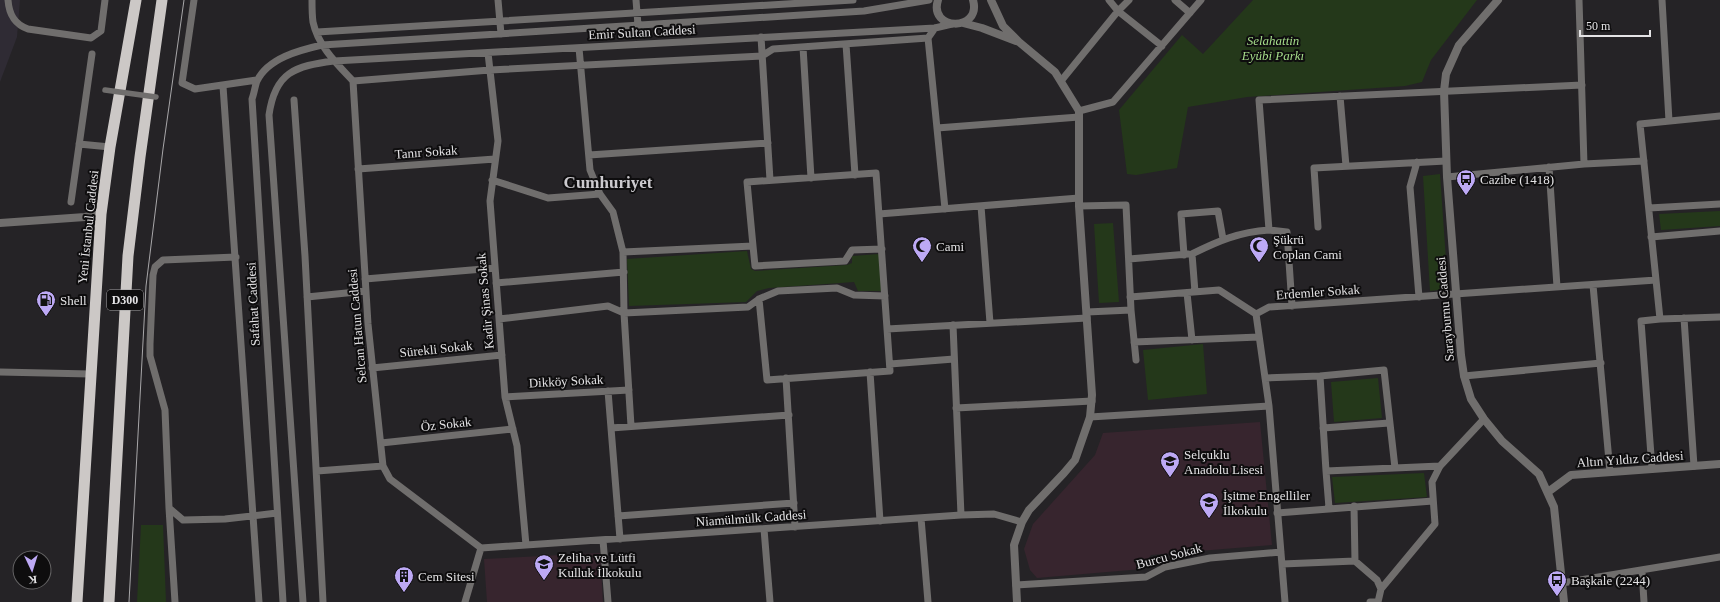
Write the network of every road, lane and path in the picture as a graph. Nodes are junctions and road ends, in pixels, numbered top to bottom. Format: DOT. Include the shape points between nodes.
graph roads {
  1 [pos="8,0"];
  2 [pos="105,0"];
  3 [pos="136,0"];
  4 [pos="162,0"];
  5 [pos="194,0"];
  6 [pos="312,0"];
  7 [pos="498,0"];
  8 [pos="636,0"];
  9 [pos="853,0"];
  10 [pos="929,0"];
  11 [pos="938,0"];
  12 [pos="981,0"];
  13 [pos="991,0"];
  14 [pos="1108,0"];
  15 [pos="1129,0"];
  16 [pos="1175,0"];
  17 [pos="1201,0"];
  18 [pos="1498,0"];
  19 [pos="1579,0"];
  20 [pos="1662,0"];
  21 [pos="758,3"];
  22 [pos="973,4"];
  23 [pos="1118,11"];
  24 [pos="1190,13"];
  25 [pos="637,14"];
  26 [pos="759,18"];
  27 [pos="500,21"];
  28 [pos="963,23"];
  29 [pos="952,24"];
  30 [pos="638,25"];
  31 [pos="935,28"];
  32 [pos="317,32"];
  33 [pos="501,34"];
  34 [pos="761,37"];
  35 [pos="928,38"];
  36 [pos="1018,42"];
  37 [pos="846,44"];
  38 [pos="322,45"];
  39 [pos="1162,46"];
  40 [pos="803,47"];
  41 [pos="579,48"];
  42 [pos="488,53"];
  43 [pos="92,54"];
  44 [pos="762,56"];
  45 [pos="334,61"];
  46 [pos="581,65"];
  47 [pos="490,70"];
  48 [pos="258,80"];
  49 [pos="353,81"];
  50 [pos="1061,81"];
  51 [pos="1582,85"];
  52 [pos="223,86"];
  53 [pos="105,90"];
  54 [pos="1444,91"];
  55 [pos="1340,96"];
  56 [pos="156,97"];
  57 [pos="294,100"];
  58 [pos="1079,114"];
  59 [pos="1720,116"];
  60 [pos="1669,121"];
  61 [pos="937,128"];
  62 [pos="768,143"];
  63 [pos="79,144"];
  64 [pos="110,147"];
  65 [pos="589,155"];
  66 [pos="495,159"];
  67 [pos="1446,161"];
  68 [pos="1644,161"];
  69 [pos="1417,162"];
  70 [pos="1584,164"];
  71 [pos="1346,166"];
  72 [pos="1549,167"];
  73 [pos="358,169"];
  74 [pos="855,175"];
  75 [pos="1447,177"];
  76 [pos="811,178"];
  77 [pos="492,180"];
  78 [pos="770,180"];
  79 [pos="600,194"];
  80 [pos="71,202"];
  81 [pos="1079,202"];
  82 [pos="1720,204"];
  83 [pos="981,206"];
  84 [pos="1649,208"];
  85 [pos="945,209"];
  86 [pos="101,214"];
  87 [pos="879,214"];
  88 [pos="0,218"];
  89 [pos="10,222"];
  90 [pos="0,223"];
  91 [pos="1318,226"];
  92 [pos="1269,230"];
  93 [pos="1720,231"];
  94 [pos="1652,237"];
  95 [pos="1223,239"];
  96 [pos="753,246"];
  97 [pos="882,249"];
  98 [pos="623,252"];
  99 [pos="1192,254"];
  100 [pos="1184,255"];
  101 [pos="236,257"];
  102 [pos="1128,259"];
  103 [pos="495,268"];
  104 [pos="624,272"];
  105 [pos="365,279"];
  106 [pos="1656,280"];
  107 [pos="496,283"];
  108 [pos="1593,285"];
  109 [pos="1557,287"];
  110 [pos="366,291"];
  111 [pos="1195,292"];
  112 [pos="1187,293"];
  113 [pos="1455,295"];
  114 [pos="885,296"];
  115 [pos="307,297"];
  116 [pos="1130,297"];
  117 [pos="1419,297"];
  118 [pos="759,298"];
  119 [pos="1292,306"];
  120 [pos="1131,310"];
  121 [pos="624,313"];
  122 [pos="1256,314"];
  123 [pos="1087,315"];
  124 [pos="1720,316"];
  125 [pos="1684,318"];
  126 [pos="499,319"];
  127 [pos="1660,319"];
  128 [pos="990,323"];
  129 [pos="953,325"];
  130 [pos="887,329"];
  131 [pos="1259,336"];
  132 [pos="1192,340"];
  133 [pos="1134,342"];
  134 [pos="502,355"];
  135 [pos="954,359"];
  136 [pos="1136,360"];
  137 [pos="1600,363"];
  138 [pos="890,364"];
  139 [pos="372,368"];
  140 [pos="0,372"];
  141 [pos="870,372"];
  142 [pos="90,374"];
  143 [pos="1320,376"];
  144 [pos="1464,376"];
  145 [pos="786,378"];
  146 [pos="1265,378"];
  147 [pos="629,390"];
  148 [pos="608,391"];
  149 [pos="505,397"];
  150 [pos="1092,401"];
  151 [pos="1269,406"];
  152 [pos="956,408"];
  153 [pos="789,415"];
  154 [pos="1090,417"];
  155 [pos="1484,419"];
  156 [pos="1389,423"];
  157 [pos="631,426"];
  158 [pos="611,428"];
  159 [pos="1323,428"];
  160 [pos="513,429"];
  161 [pos="381,443"];
  162 [pos="1720,464"];
  163 [pos="383,466"];
  164 [pos="1440,466"];
  165 [pos="1694,466"];
  166 [pos="1395,468"];
  167 [pos="1652,469"];
  168 [pos="317,471"];
  169 [pos="1326,471"];
  170 [pos="1610,472"];
  171 [pos="1548,492"];
  172 [pos="1433,501"];
  173 [pos="794,503"];
  174 [pos="1354,506"];
  175 [pos="169,508"];
  176 [pos="1329,508"];
  177 [pos="277,513"];
  178 [pos="1277,513"];
  179 [pos="961,515"];
  180 [pos="254,516"];
  181 [pos="618,516"];
  182 [pos="921,518"];
  183 [pos="880,521"];
  184 [pos="1022,522"];
  185 [pos="795,526"];
  186 [pos="764,529"];
  187 [pos="620,539"];
  188 [pos="603,540"];
  189 [pos="526,545"];
  190 [pos="481,548"];
  191 [pos="1281,552"];
  192 [pos="1720,557"];
  193 [pos="1355,561"];
  194 [pos="1282,564"];
  195 [pos="1642,570"];
  196 [pos="1562,583"];
  197 [pos="1016,585"];
  198 [pos="1381,589"];
  199 [pos="76,602"];
  200 [pos="109,602"];
  201 [pos="175,602"];
  202 [pos="259,602"];
  203 [pos="283,602"];
  204 [pos="303,602"];
  205 [pos="323,602"];
  206 [pos="465,602"];
  207 [pos="608,602"];
  208 [pos="770,602"];
  209 [pos="928,602"];
  210 [pos="1017,602"];
  211 [pos="1285,602"];
  212 [pos="1370,602"];
  213 [pos="1378,602"];
  214 [pos="1564,602"];
  215 [pos="1644,602"];
  1 -- 2 [label="street" via="9,11 20,26 91,38 101,31"];
  3 -- 64 [label="highway, Yeni İstanbul Caddesi / D300"];
  4 -- 200 [label="highway, D300" via="128,256"];
  5 -- 52 [label="street" via="182,83 195,89"];
  6 -- 32 [label="street" via="313,22"];
  7 -- 27 [label="street"];
  8 -- 25 [label="street"];
  9 -- 21 [label="street"];
  10 -- 26 [label="street, Emir Sultan Caddesi" via="864,11"];
  11 -- 29 [label="street" via="939,14 946,22"];
  12 -- 22 [label="street"];
  13 -- 36 [label="street" via="1003,26"];
  14 -- 23 [label="street"];
  15 -- 23 [label="street"];
  16 -- 24 [label="street"];
  17 -- 24 [label="street"];
  18 -- 54 [label="street, Sarayburnu Caddesi" via="1459,44 1446,74"];
  19 -- 51 [label="street"];
  20 -- 60 [label="street"];
  21 -- 25 [label="street"];
  21 -- 26 [label="street"];
  22 -- 28 [label="street" via="972,14"];
  23 -- 39 [label="street"];
  23 -- 50 [label="street"];
  24 -- 39 [label="street"];
  25 -- 27 [label="street"];
  25 -- 30 [label="street"];
  26 -- 30 [label="street, Emir Sultan Caddesi"];
  27 -- 32 [label="street"];
  27 -- 33 [label="street"];
  28 -- 29 [label="street"];
  28 -- 36 [label="street"];
  29 -- 31 [label="street, Emir Sultan Caddesi"];
  30 -- 33 [label="street, Emir Sultan Caddesi"];
  31 -- 34 [label="street, Emir Sultan Caddesi"];
  31 -- 35 [label="street"];
  32 -- 38 [label="street"];
  33 -- 38 [label="street, Emir Sultan Caddesi"];
  34 -- 41 [label="street, Emir Sultan Caddesi"];
  34 -- 44 [label="street"];
  35 -- 37 [label="street"];
  35 -- 61 [label="street"];
  36 -- 50 [label="street" via="1055,72"];
  37 -- 40 [label="street"];
  37 -- 74 [label="street"];
  38 -- 45 [label="street"];
  38 -- 48 [label="street, Safahat Caddesi" via="299,50 284,57"];
  39 -- 58 [label="street" via="1113,102"];
  40 -- 44 [label="street" via="773,49"];
  40 -- 76 [label="street"];
  41 -- 42 [label="street, Emir Sultan Caddesi"];
  41 -- 46 [label="street"];
  42 -- 45 [label="street, Emir Sultan Caddesi"];
  42 -- 47 [label="street, Kadir Şinas Sokak"];
  43 -- 63 [label="street"];
  44 -- 46 [label="street"];
  44 -- 62 [label="street"];
  45 -- 49 [label="street"];
  45 -- 204 [label="street" via="312,64 293,71 278,83 271,98 269,115"];
  46 -- 47 [label="street"];
  46 -- 65 [label="street"];
  47 -- 49 [label="street"];
  47 -- 66 [label="street, Kadir Şinas Sokak" via="498,141"];
  48 -- 52 [label="street"];
  48 -- 177 [label="street, Safahat Caddesi" via="252,99"];
  49 -- 73 [label="street, Selcan Hatun Caddesi"];
  50 -- 58 [label="street"];
  51 -- 54 [label="street"];
  51 -- 70 [label="street"];
  52 -- 101 [label="street"];
  53 -- 56 [label="street, bridge"];
  54 -- 55 [label="street"];
  54 -- 67 [label="street, Sarayburnu Caddesi"];
  55 -- 71 [label="street"];
  55 -- 92 [label="street" via="1259,100"];
  57 -- 115 [label="street"];
  58 -- 61 [label="street"];
  58 -- 81 [label="street"];
  59 -- 60 [label="street"];
  60 -- 68 [label="street" via="1640,124"];
  61 -- 85 [label="street"];
  62 -- 65 [label="street"];
  62 -- 78 [label="street"];
  63 -- 64 [label="street"];
  63 -- 80 [label="street"];
  64 -- 86 [label="highway, Yeni İstanbul Caddesi / D300"];
  65 -- 79 [label="street" via="590,170"];
  66 -- 73 [label="street, Tanır Sokak"];
  66 -- 77 [label="street, Kadir Şinas Sokak"];
  67 -- 69 [label="street"];
  67 -- 75 [label="street, Sarayburnu Caddesi"];
  68 -- 70 [label="street"];
  68 -- 84 [label="street"];
  69 -- 71 [label="street"];
  69 -- 117 [label="street" via="1410,187"];
  70 -- 72 [label="street"];
  71 -- 91 [label="street" via="1314,168"];
  72 -- 75 [label="street"];
  72 -- 109 [label="street"];
  73 -- 105 [label="street, Selcan Hatun Caddesi"];
  74 -- 76 [label="street"];
  74 -- 87 [label="street" via="876,173"];
  75 -- 113 [label="street, Sarayburnu Caddesi"];
  76 -- 78 [label="street"];
  77 -- 79 [label="street" via="548,198"];
  77 -- 103 [label="street, Kadir Şinas Sokak" via="490,201"];
  78 -- 96 [label="street" via="747,182"];
  79 -- 98 [label="street" via="613,212"];
  81 -- 83 [label="street"];
  81 -- 102 [label="street" via="1126,205"];
  81 -- 123 [label="street"];
  82 -- 84 [label="street"];
  83 -- 85 [label="street"];
  83 -- 128 [label="street"];
  84 -- 94 [label="street"];
  85 -- 87 [label="street"];
  86 -- 89 [label="street"];
  86 -- 142 [label="highway, Yeni İstanbul Caddesi / D300"];
  87 -- 97 [label="street"];
  88 -- 89 [label="street"];
  89 -- 90 [label="street"];
  92 -- 95 [label="street" via="1250,231"];
  92 -- 119 [label="street" via="1287,232"];
  93 -- 94 [label="street"];
  94 -- 106 [label="street"];
  95 -- 99 [label="street"];
  95 -- 100 [label="street" via="1218,211 1181,214"];
  96 -- 97 [label="street" via="755,266 845,262 852,250"];
  96 -- 98 [label="street"];
  97 -- 114 [label="street"];
  98 -- 104 [label="street"];
  99 -- 100 [label="street"];
  99 -- 111 [label="street"];
  100 -- 102 [label="street"];
  101 -- 175 [label="street" via="163,260 155,267 150,356 165,410"];
  101 -- 180 [label="street"];
  102 -- 116 [label="street"];
  103 -- 105 [label="street"];
  103 -- 107 [label="street, Kadir Şinas Sokak"];
  104 -- 107 [label="street"];
  104 -- 121 [label="street"];
  105 -- 110 [label="street, Selcan Hatun Caddesi"];
  106 -- 108 [label="street, Erdemler Sokak"];
  106 -- 127 [label="street"];
  107 -- 126 [label="street, Kadir Şinas Sokak"];
  108 -- 109 [label="street, Erdemler Sokak"];
  108 -- 137 [label="street"];
  109 -- 113 [label="street, Erdemler Sokak"];
  110 -- 115 [label="street"];
  110 -- 139 [label="street, Selcan Hatun Caddesi"];
  111 -- 112 [label="street"];
  111 -- 122 [label="street" via="1219,290"];
  112 -- 116 [label="street"];
  112 -- 132 [label="street"];
  113 -- 117 [label="street, Erdemler Sokak"];
  113 -- 144 [label="street, Sarayburnu Caddesi"];
  114 -- 118 [label="street" via="854,295 837,288 778,291"];
  114 -- 130 [label="street"];
  115 -- 168 [label="street"];
  116 -- 120 [label="street"];
  117 -- 119 [label="street, Erdemler Sokak"];
  118 -- 121 [label="street" via="748,307"];
  118 -- 145 [label="street" via="767,380"];
  119 -- 122 [label="street, Erdemler Sokak" via="1269,307"];
  120 -- 123 [label="street"];
  120 -- 133 [label="street"];
  121 -- 126 [label="street" via="608,306"];
  121 -- 147 [label="street"];
  122 -- 131 [label="street"];
  123 -- 128 [label="street"];
  123 -- 150 [label="street"];
  124 -- 125 [label="street"];
  125 -- 127 [label="street"];
  125 -- 165 [label="street"];
  126 -- 134 [label="street, Kadir Şinas Sokak"];
  127 -- 167 [label="street" via="1641,321"];
  128 -- 129 [label="street"];
  129 -- 130 [label="street"];
  129 -- 135 [label="street"];
  130 -- 138 [label="street"];
  131 -- 132 [label="street"];
  131 -- 146 [label="street"];
  132 -- 133 [label="street"];
  133 -- 136 [label="street"];
  134 -- 139 [label="street, Sürekli Sokak"];
  134 -- 149 [label="street, Kadir Şinas Sokak"];
  135 -- 138 [label="street"];
  135 -- 152 [label="street"];
  137 -- 144 [label="street"];
  137 -- 170 [label="street"];
  138 -- 141 [label="street" via="890,371"];
  139 -- 161 [label="street, Selcan Hatun Caddesi"];
  140 -- 142 [label="street"];
  141 -- 145 [label="street"];
  141 -- 183 [label="street"];
  142 -- 199 [label="highway, Yeni İstanbul Caddesi / D300"];
  143 -- 146 [label="street"];
  143 -- 156 [label="street" via="1384,370"];
  143 -- 159 [label="street"];
  144 -- 155 [label="street, Sarayburnu Caddesi" via="1471,399"];
  145 -- 153 [label="street"];
  146 -- 151 [label="street"];
  147 -- 148 [label="street, Dikköy Sokak"];
  147 -- 157 [label="street"];
  148 -- 149 [label="street, Dikköy Sokak"];
  148 -- 158 [label="street"];
  149 -- 160 [label="street, Kadir Şinas Sokak"];
  150 -- 152 [label="street"];
  150 -- 154 [label="street"];
  151 -- 154 [label="street"];
  151 -- 178 [label="street"];
  152 -- 179 [label="street"];
  153 -- 157 [label="street"];
  153 -- 173 [label="street"];
  154 -- 184 [label="street" via="1075,460"];
  155 -- 164 [label="street"];
  155 -- 171 [label="street, Sarayburnu Caddesi" via="1502,441 1539,474"];
  156 -- 159 [label="street"];
  156 -- 166 [label="street"];
  157 -- 158 [label="street"];
  158 -- 181 [label="street"];
  159 -- 169 [label="street"];
  160 -- 161 [label="street, Öz Sokak"];
  160 -- 189 [label="street, Kadir Şinas Sokak" via="518,446"];
  161 -- 163 [label="street, Selcan Hatun Caddesi"];
  162 -- 165 [label="street, Altın Yıldız Caddesi"];
  163 -- 168 [label="street"];
  163 -- 190 [label="street, Selcan Hatun Caddesi" via="390,479"];
  164 -- 166 [label="street"];
  164 -- 172 [label="street" via="1432,482"];
  165 -- 167 [label="street, Altın Yıldız Caddesi"];
  166 -- 169 [label="street"];
  167 -- 170 [label="street, Altın Yıldız Caddesi"];
  168 -- 205 [label="street"];
  169 -- 176 [label="street"];
  170 -- 171 [label="street, Altın Yıldız Caddesi" via="1571,475"];
  171 -- 196 [label="street, Sarayburnu Caddesi" via="1554,507"];
  172 -- 174 [label="street"];
  172 -- 198 [label="street" via="1435,524"];
  173 -- 181 [label="street"];
  173 -- 185 [label="street"];
  174 -- 176 [label="street"];
  174 -- 193 [label="street"];
  175 -- 180 [label="street" via="183,520"];
  175 -- 201 [label="street"];
  176 -- 178 [label="street"];
  177 -- 180 [label="street"];
  177 -- 203 [label="street, Safahat Caddesi"];
  178 -- 191 [label="street"];
  179 -- 182 [label="street, Niamülmülk Caddesi"];
  179 -- 184 [label="street, Niamülmülk Caddesi" via="994,514"];
  180 -- 202 [label="street"];
  181 -- 187 [label="street"];
  182 -- 183 [label="street, Niamülmülk Caddesi"];
  182 -- 209 [label="street"];
  183 -- 185 [label="street, Niamülmülk Caddesi"];
  184 -- 197 [label="street" via="1014,545"];
  185 -- 186 [label="street, Niamülmülk Caddesi"];
  186 -- 187 [label="street, Niamülmülk Caddesi"];
  186 -- 208 [label="street"];
  187 -- 188 [label="street, Niamülmülk Caddesi"];
  188 -- 189 [label="street, Niamülmülk Caddesi"];
  188 -- 207 [label="street"];
  189 -- 190 [label="street, Niamülmülk Caddesi"];
  190 -- 206 [label="street"];
  191 -- 194 [label="street"];
  191 -- 197 [label="street, Burcu Sokak" via="1210,558 1165,567 1146,577"];
  192 -- 195 [label="street"];
  193 -- 194 [label="street"];
  193 -- 198 [label="street" via="1377,580"];
  194 -- 211 [label="street"];
  195 -- 196 [label="street"];
  195 -- 215 [label="street"];
  196 -- 214 [label="street, Sarayburnu Caddesi"];
  197 -- 210 [label="street"];
  198 -- 213 [label="street"];
  212 -- 213 [label="street"];
}
